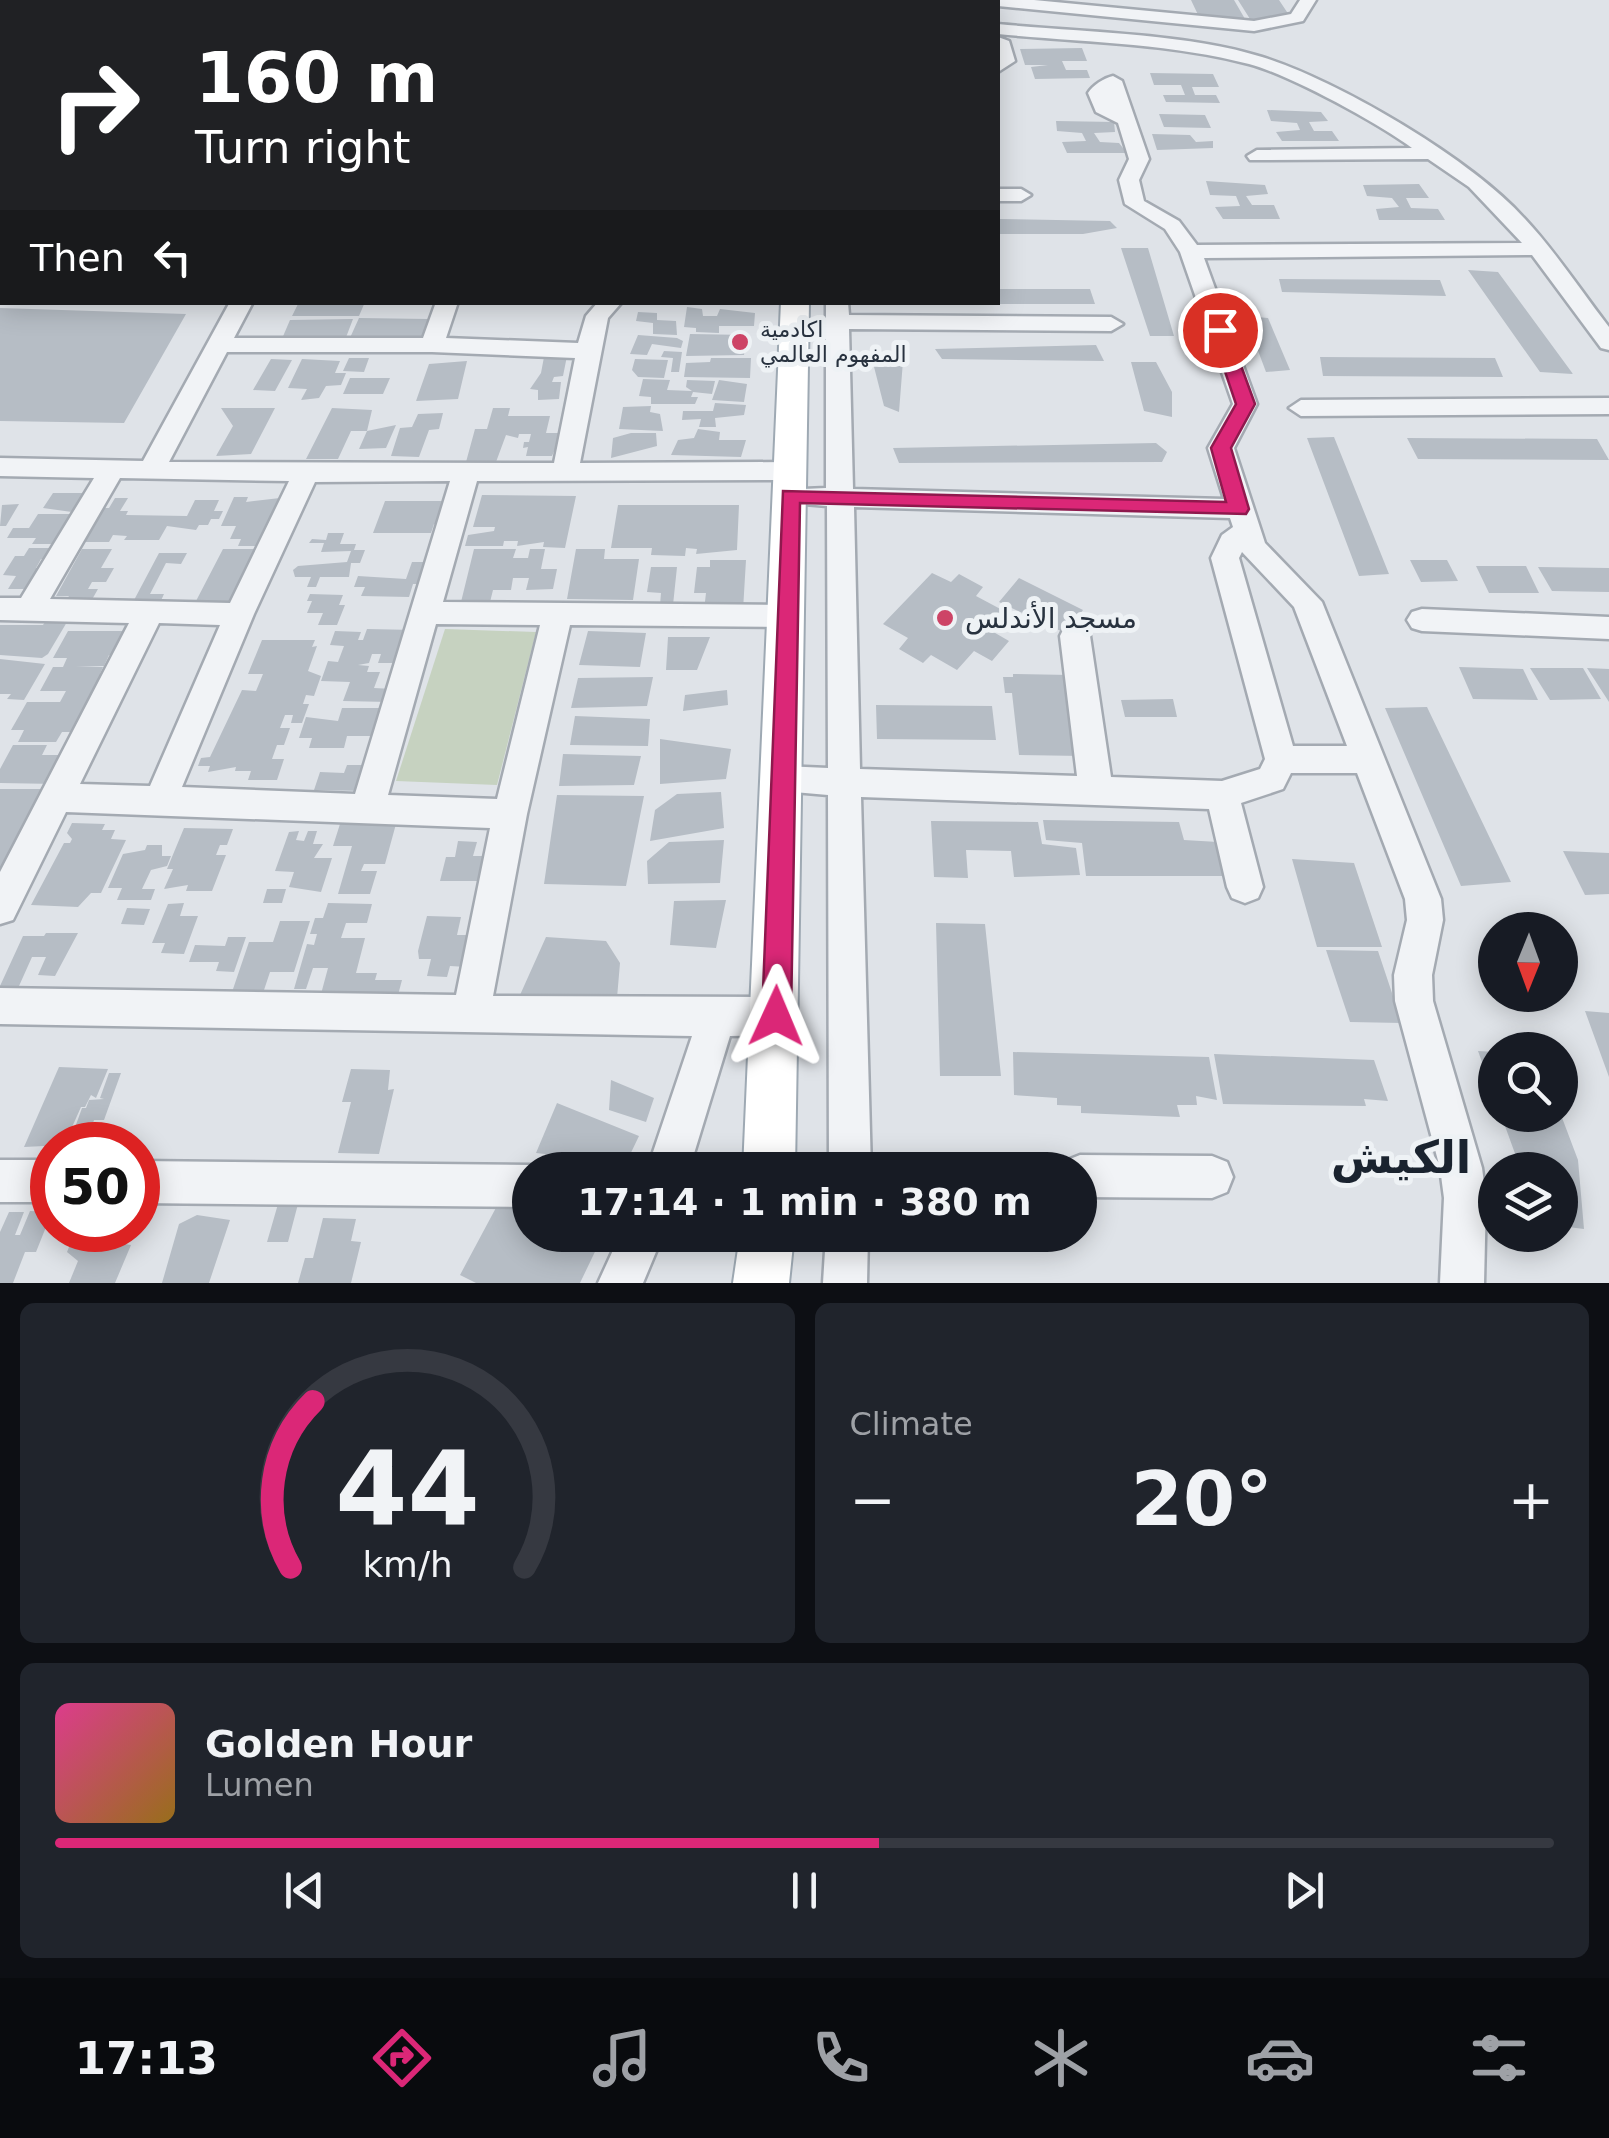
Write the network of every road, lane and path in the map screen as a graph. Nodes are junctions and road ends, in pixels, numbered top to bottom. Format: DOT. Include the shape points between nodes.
graph roads {
  1 [pos="1308,0"];
  2 [pos="1000,2"];
  3 [pos="1000,29"];
  4 [pos="1000,43"];
  5 [pos="1000,66"];
  6 [pos="1128,121"];
  7 [pos="1436,154"];
  8 [pos="1258,156"];
  9 [pos="1000,194"];
  10 [pos="1021,194"];
  11 [pos="1536,248"];
  12 [pos="1191,252"];
  13 [pos="240,305"];
  14 [pos="446,305"];
  15 [pos="609,305"];
  16 [pos="795,305"];
  17 [pos="837,312"];
  18 [pos="1111,324"];
  19 [pos="1609,343"];
  20 [pos="217,346"];
  21 [pos="432,346"];
  22 [pos="588,351"];
  23 [pos="1609,406"];
  24 [pos="1300,408"];
  25 [pos="0,467"];
  26 [pos="113,468"];
  27 [pos="152,468"];
  28 [pos="466,470"];
  29 [pos="566,470"];
  30 [pos="306,473"];
  31 [pos="790,483"];
  32 [pos="840,496"];
  33 [pos="1242,520"];
  34 [pos="15,610"];
  35 [pos="558,613"];
  36 [pos="148,614"];
  37 [pos="239,614"];
  38 [pos="426,614"];
  39 [pos="787,616"];
  40 [pos="1422,620"];
  41 [pos="1609,628"];
  42 [pos="1076,636"];
  43 [pos="1368,759"];
  44 [pos="1281,760"];
  45 [pos="782,780"];
  46 [pos="842,783"];
  47 [pos="1096,791"];
  48 [pos="1222,795"];
  49 [pos="56,797"];
  50 [pos="161,799"];
  51 [pos="367,809"];
  52 [pos="510,814"];
  53 [pos="1245,887"];
  54 [pos="0,908"];
  55 [pos="0,1006"];
  56 [pos="471,1014"];
  57 [pos="776,1016"];
  58 [pos="717,1018"];
  59 [pos="674,1152"];
  60 [pos="771,1152"];
  61 [pos="850,1152"];
  62 [pos="1097,1176"];
  63 [pos="1212,1177"];
  64 [pos="0,1181"];
  65 [pos="30,1182"];
  66 [pos="160,1182"];
  67 [pos="512,1186"];
  68 [pos="634,1252"];
  69 [pos="765,1252"];
  70 [pos="846,1252"];
  71 [pos="620,1283"];
  72 [pos="761,1283"];
  73 [pos="845,1283"];
  74 [pos="1462,1283"];
  1 -- 2 [label="street" via="1297,18 1254,26"];
  3 -- 7 [label="street" via="1255,60"];
  4 -- 5 [label="street" via="1006,61"];
  6 -- 12 [label="street" via="1140,163 1128,180 1134,204 1172,226"];
  7 -- 8 [label="street"];
  7 -- 11 [label="street" via="1496,201"];
  9 -- 10 [label="street"];
  11 -- 12 [label="street"];
  11 -- 19 [label="street"];
  12 -- 33 [label="street" via="1245,404 1221,448"];
  13 -- 20 [label="street"];
  14 -- 21 [label="street"];
  15 -- 22 [label="street" via="598,316"];
  16 -- 31 [label="main road"];
  17 -- 18 [label="street"];
  17 -- 32 [label="street"];
  20 -- 21 [label="street"];
  20 -- 27 [label="street"];
  21 -- 22 [label="street"];
  22 -- 29 [label="street"];
  23 -- 24 [label="street"];
  25 -- 26 [label="street"];
  26 -- 27 [label="street"];
  26 -- 34 [label="street"];
  27 -- 30 [label="street"];
  28 -- 29 [label="street"];
  28 -- 30 [label="street"];
  28 -- 38 [label="street"];
  29 -- 31 [label="street"];
  30 -- 37 [label="street"];
  31 -- 32 [label="street"];
  31 -- 39 [label="main road"];
  32 -- 33 [label="street"];
  32 -- 46 [label="street"];
  33 -- 43 [label="street" via="1260,558 1307,602"];
  33 -- 44 [label="street" via="1225,558"];
  34 -- 36 [label="street"];
  35 -- 38 [label="street"];
  35 -- 39 [label="street"];
  35 -- 52 [label="street"];
  36 -- 37 [label="street"];
  36 -- 49 [label="street"];
  37 -- 50 [label="street"];
  38 -- 51 [label="street"];
  39 -- 45 [label="main road"];
  40 -- 41 [label="street"];
  42 -- 47 [label="street"];
  43 -- 44 [label="street"];
  43 -- 74 [label="street" via="1426,914 1413,988 1461,1168"];
  44 -- 48 [label="street" via="1271,779"];
  45 -- 46 [label="street"];
  45 -- 57 [label="main road"];
  46 -- 47 [label="street"];
  46 -- 61 [label="street"];
  47 -- 48 [label="street"];
  48 -- 53 [label="street"];
  49 -- 50 [label="street"];
  49 -- 54 [label="street"];
  50 -- 51 [label="street"];
  51 -- 52 [label="street"];
  52 -- 56 [label="street"];
  55 -- 56 [label="street"];
  56 -- 58 [label="street"];
  57 -- 58 [label="street"];
  57 -- 60 [label="main road"];
  58 -- 59 [label="street"];
  62 -- 63 [label="street"];
  64 -- 65 [label="street"];
  66 -- 67 [label="street"];
  68 -- 71 [label="street"];
  69 -- 72 [label="main road"];
  70 -- 73 [label="street"];
}
